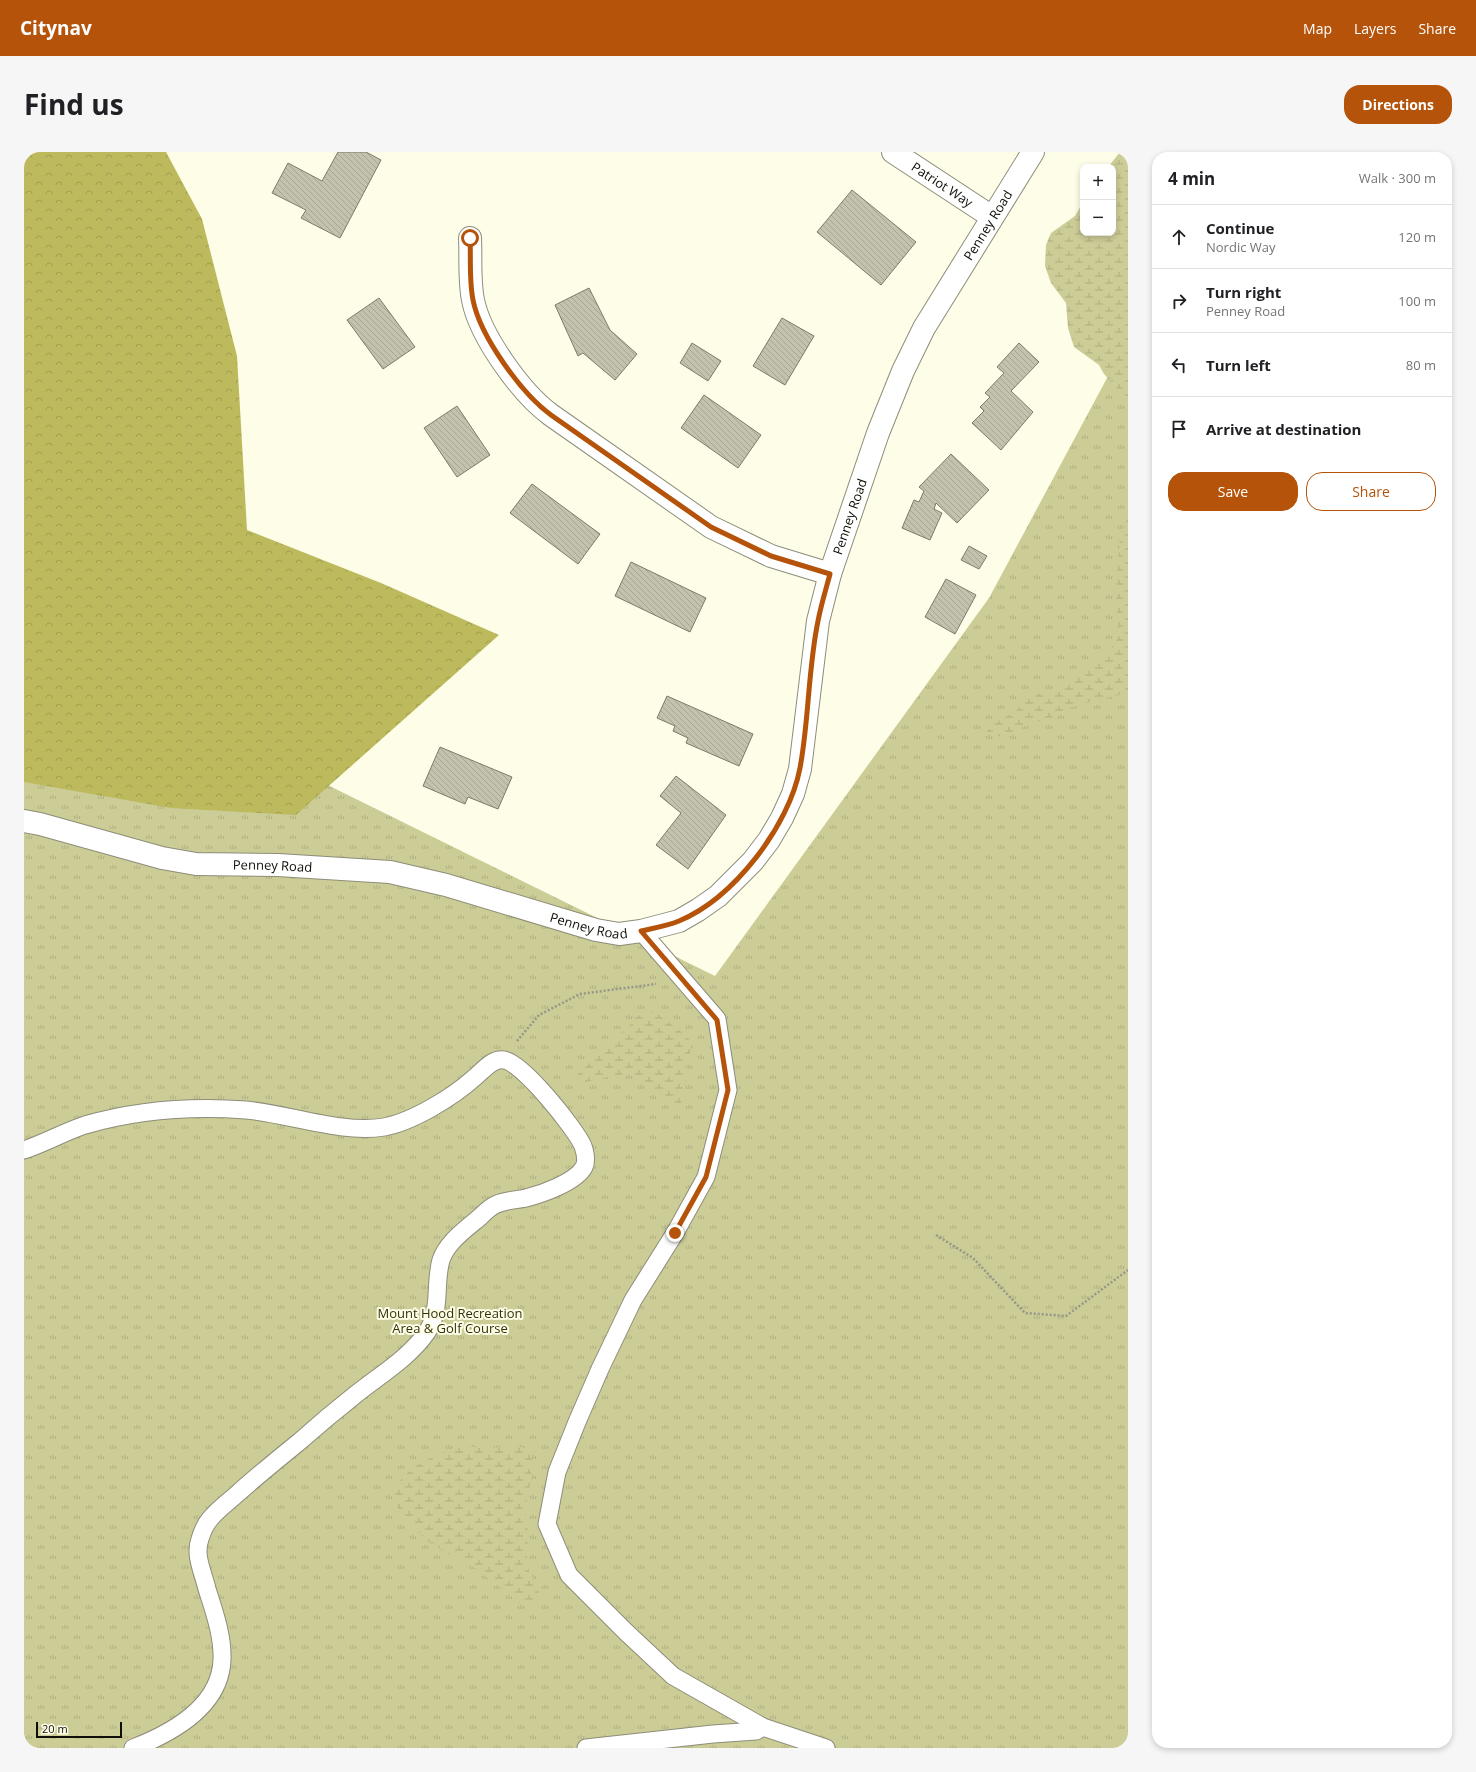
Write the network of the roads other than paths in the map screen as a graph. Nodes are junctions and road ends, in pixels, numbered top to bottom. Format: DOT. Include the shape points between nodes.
graph roads {
  1 [pos="893,152"];
  2 [pos="1033,152"];
  3 [pos="992,217"];
  4 [pos="470,238"];
  5 [pos="830,574"];
  6 [pos="24,821"];
  7 [pos="641,931"];
  8 [pos="24,1150"];
  9 [pos="763,1727"];
  10 [pos="133,1748"];
  11 [pos="586,1748"];
  12 [pos="826,1748"];
  1 -- 3 [label="street, Patriot Way"];
  2 -- 3 [label="street, Penney Road"];
  3 -- 5 [label="street, Penney Road" via="924,328 905,365 878,433"];
  4 -- 5 [label="street" via="473,298 481,325 513,376 534,402 711,527 771,556"];
  5 -- 7 [label="street, Penney Road" via="818,621 800,769 793,794 782,818 753,861 718,896 679,921"];
  6 -- 7 [label="street, Penney Road" via="162,858 196,864 301,866 390,872 446,885 596,930 619,934"];
  7 -- 9 [label="lane" via="717,1020 728,1090 706,1177 633,1300 600,1369 557,1472 547,1524 568,1575 626,1632 673,1676"];
  8 -- 10 [label="lane" via="82,1126 164,1110 250,1110 355,1128 386,1126 404,1120 454,1094 488,1066 501,1059 517,1066 551,1101 584,1147 586,1156 584,1166 575,1176 559,1186 527,1197 498,1203 452,1242 441,1260 434,1317 417,1344 208,1521 198,1545 198,1558 222,1648 218,1682 212,1695 193,1715 162,1736"];
  9 -- 11 [label="lane" via="756,1731"];
  9 -- 12 [label="lane"];
}
